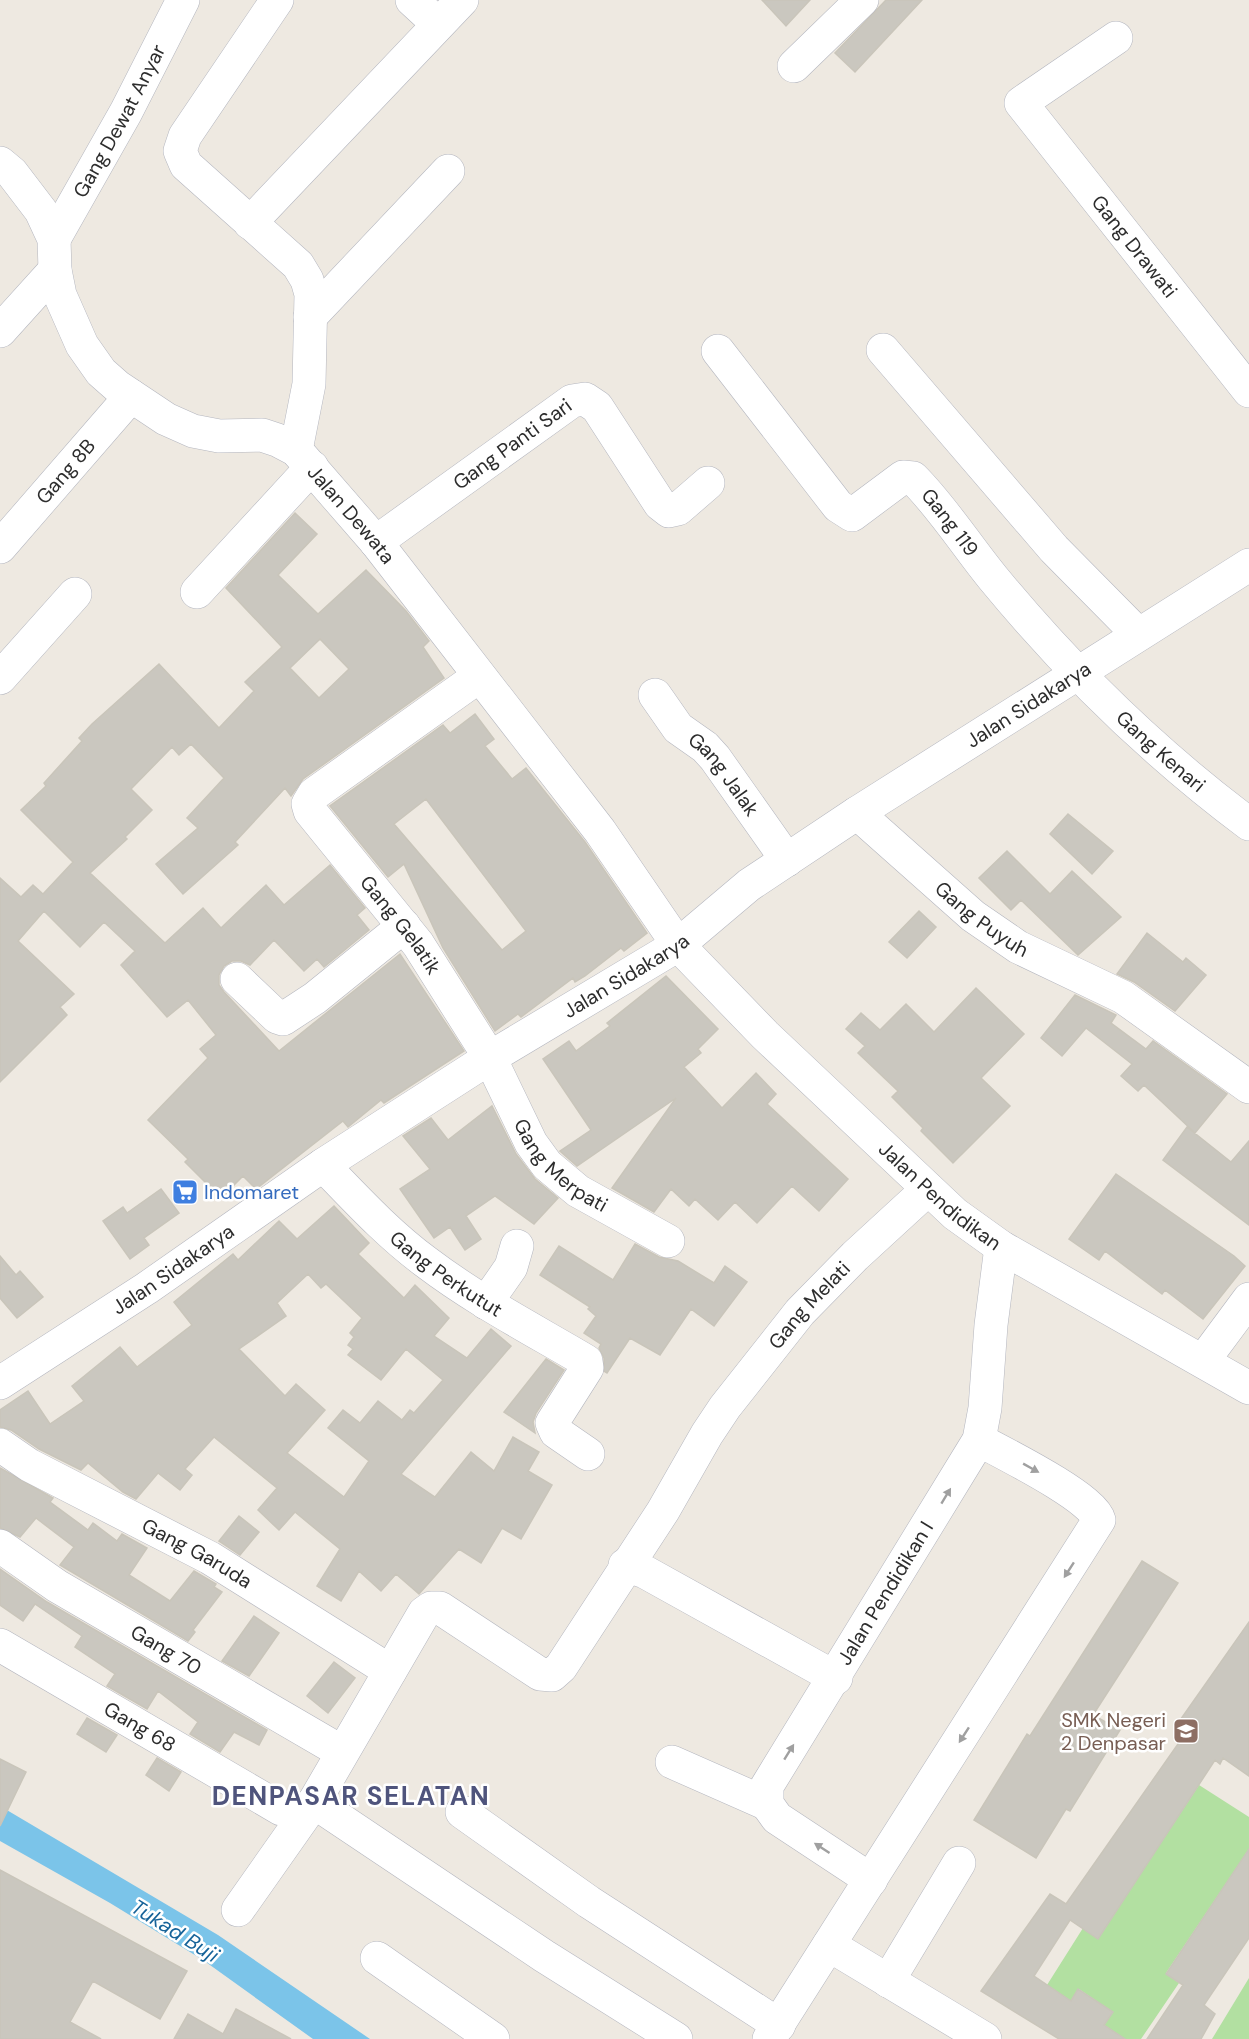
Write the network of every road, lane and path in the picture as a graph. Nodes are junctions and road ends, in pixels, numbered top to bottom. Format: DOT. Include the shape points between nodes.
graph roads {
  1 [pos="183,0"];
  2 [pos="277,0"];
  3 [pos="412,0"];
  4 [pos="462,0"];
  5 [pos="862,0"];
  6 [pos="438,24"];
  7 [pos="1116,38"];
  8 [pos="794,66"];
  9 [pos="448,171"];
  10 [pos="4,174"];
  11 [pos="250,224"];
  12 [pos="54,255"];
  13 [pos="310,317"];
  14 [pos="0,331"];
  15 [pos="882,350"];
  16 [pos="718,351"];
  17 [pos="1249,391"];
  18 [pos="131,396"];
  19 [pos="304,458"];
  20 [pos="708,483"];
  21 [pos="376,542"];
  22 [pos="0,547"];
  23 [pos="1244,577"];
  24 [pos="197,592"];
  25 [pos="75,594"];
  26 [pos="1138,634"];
  27 [pos="1077,674"];
  28 [pos="478,676"];
  29 [pos="0,678"];
  30 [pos="655,695"];
  31 [pos="857,813"];
  32 [pos="1249,824"];
  33 [pos="787,860"];
  34 [pos="404,926"];
  35 [pos="678,945"];
  36 [pos="237,979"];
  37 [pos="490,1058"];
  38 [pos="1249,1087"];
  39 [pos="323,1165"];
  40 [pos="928,1189"];
  41 [pos="668,1241"];
  42 [pos="517,1246"];
  43 [pos="1001,1247"];
  44 [pos="1249,1299"];
  45 [pos="486,1303"];
  46 [pos="1203,1361"];
  47 [pos="5,1371"];
  48 [pos="1249,1388"];
  49 [pos="980,1440"];
  50 [pos="0,1445"];
  51 [pos="588,1454"];
  52 [pos="0,1546"];
  53 [pos="625,1565"];
  54 [pos="0,1645"];
  55 [pos="390,1671"];
  56 [pos="836,1678"];
  57 [pos="335,1748"];
  58 [pos="672,1762"];
  59 [pos="314,1802"];
  60 [pos="767,1804"];
  61 [pos="281,1809"];
  62 [pos="462,1812"];
  63 [pos="959,1863"];
  64 [pos="871,1880"];
  65 [pos="238,1910"];
  66 [pos="829,1945"];
  67 [pos="376,1958"];
  68 [pos="888,1981"];
  69 [pos="774,2032"];
  70 [pos="492,2039"];
  71 [pos="676,2039"];
  72 [pos="985,2039"];
  1 -- 12 [label="street, Gang Dewat Anyar"];
  2 -- 11 [label="street" via="185,136 180,152 186,165"];
  3 -- 6 [label="street"];
  4 -- 6 [label="street"];
  5 -- 8 [label="street"];
  6 -- 11 [label="street"];
  7 -- 17 [label="street, Gang Drawati" via="1021,103"];
  9 -- 13 [label="street"];
  10 -- 12 [label="street, Jalan Dewata" via="41,211"];
  11 -- 13 [label="street" via="298,265 311,294"];
  12 -- 14 [label="street, Gang Dewat Anyar"];
  12 -- 18 [label="street, Jalan Dewata" via="60,295 82,345 101,372"];
  13 -- 19 [label="street"];
  15 -- 26 [label="street" via="1054,549"];
  16 -- 27 [label="street, Gang 119" via="844,511 852,515 903,477 913,478"];
  18 -- 19 [label="street, Jalan Dewata" via="193,431 219,436 262,435"];
  18 -- 22 [label="street, Gang 8B"];
  19 -- 21 [label="street, Jalan Dewata"];
  19 -- 24 [label="street"];
  20 -- 21 [label="street, Gang Panti Sari" via="678,509 669,511 660,504 597,406 585,399 572,401"];
  21 -- 28 [label="street, Jalan Dewata"];
  23 -- 26 [label="street, Jalan Sidakarya"];
  25 -- 29 [label="street"];
  26 -- 27 [label="street, Jalan Sidakarya"];
  27 -- 31 [label="street, Jalan Sidakarya"];
  27 -- 32 [label="street, Gang Kenari" via="1201,788"];
  28 -- 34 [label="street, Gang Gelatik" via="310,798 310,811"];
  28 -- 35 [label="street, Jalan Dewata" via="600,831"];
  30 -- 33 [label="street, Gang Jalak" via="678,728 715,758"];
  31 -- 33 [label="street, Jalan Sidakarya"];
  31 -- 38 [label="street, Gang Puyuh" via="973,916 1018,947 1123,997"];
  33 -- 35 [label="street, Jalan Sidakarya" via="749,885"];
  34 -- 36 [label="street" via="283,1019"];
  34 -- 37 [label="street, Gang Gelatik"];
  35 -- 37 [label="street, Jalan Sidakarya"];
  35 -- 40 [label="street, Jalan Pendidikan" via="765,1035"];
  37 -- 39 [label="street, Jalan Sidakarya"];
  37 -- 41 [label="street, Gang Merpati" via="531,1143 547,1165 578,1191"];
  39 -- 45 [label="street, Gang Perkutut" via="392,1235"];
  39 -- 47 [label="street, Jalan Sidakarya" via="147,1288"];
  40 -- 43 [label="street, Jalan Pendidikan"];
  40 -- 53 [label="street, Gang Melati" via="800,1312 706,1434 663,1511"];
  42 -- 45 [label="street" via="511,1267"];
  43 -- 46 [label="street, Jalan Pendidikan"];
  43 -- 49 [label="street, Jalan Pendidikan I"];
  44 -- 46 [label="street"];
  45 -- 51 [label="street, Gang Perkutut" via="586,1361 587,1368 552,1423 556,1432"];
  46 -- 48 [label="street, Jalan Pendidikan"];
  56 -- 49 [label="street, Jalan Pendidikan I, one-way"];
  49 -- 64 [label="street, one-way" via="1093,1508 1099,1520"];
  50 -- 55 [label="street, Gang Garuda" via="29,1465 210,1558"];
  52 -- 57 [label="street, Gang 70" via="57,1586"];
  53 -- 55 [label="street, Gang Melati" via="552,1675 540,1674 440,1608 424,1613"];
  53 -- 56 [label="street" via="645,1572"];
  54 -- 61 [label="street, Gang 68"];
  55 -- 59 [label="street"];
  60 -- 56 [label="street, Jalan Pendidikan I, one-way" via="768,1786"];
  58 -- 60 [label="street"];
  59 -- 65 [label="street"];
  59 -- 71 [label="street"];
  64 -- 60 [label="street, one-way" via="777,1818"];
  62 -- 69 [label="street"];
  63 -- 68 [label="street"];
  64 -- 66 [label="street"];
  66 -- 68 [label="street"];
  66 -- 69 [label="street"];
  67 -- 70 [label="street"];
  68 -- 72 [label="street"];
}
